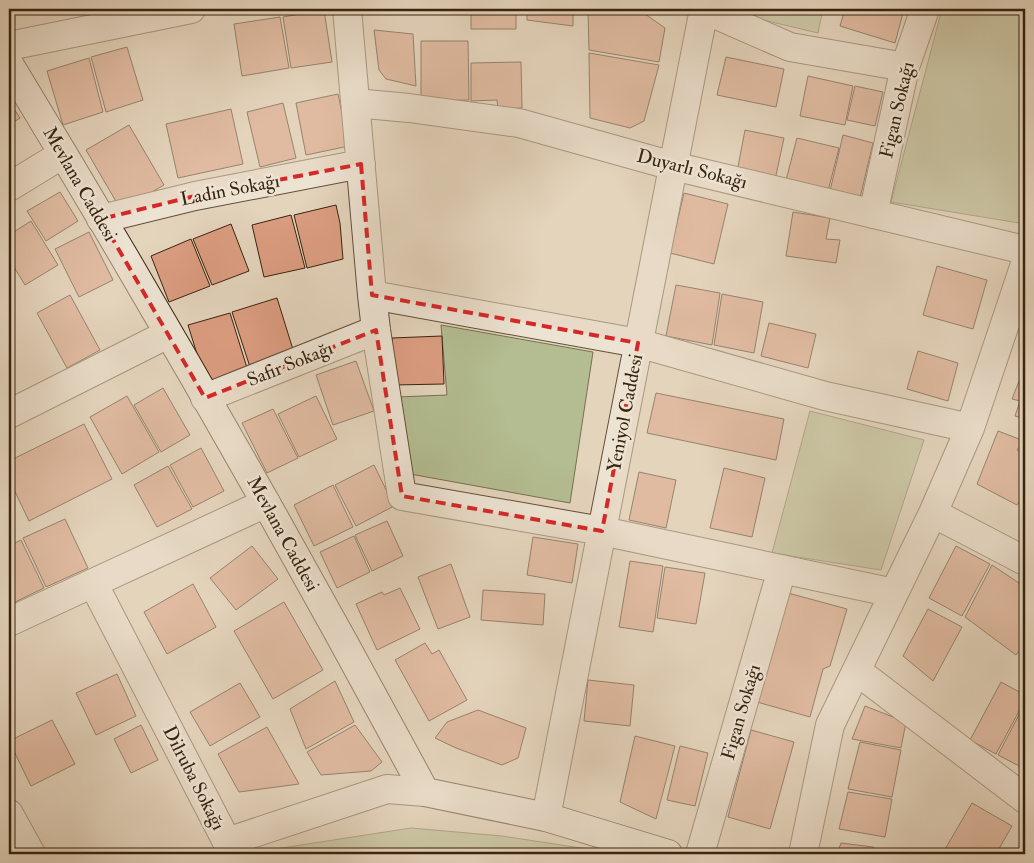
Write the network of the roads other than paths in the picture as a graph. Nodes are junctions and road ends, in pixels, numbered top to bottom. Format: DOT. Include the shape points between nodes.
graph roads {
  1 [pos="191,9"];
  2 [pos="347,9"];
  3 [pos="704,9"];
  4 [pos="925,9"];
  5 [pos="9,46"];
  6 [pos="9,64"];
  7 [pos="905,67"];
  8 [pos="356,103"];
  9 [pos="63,154"];
  10 [pos="361,164"];
  11 [pos="673,166"];
  12 [pos="9,187"];
  13 [pos="874,214"];
  14 [pos="101,219"];
  15 [pos="1025,250"];
  16 [pos="1025,264"];
  17 [pos="372,296"];
  18 [pos="1018,311"];
  19 [pos="376,330"];
  20 [pos="168,334"];
  21 [pos="638,343"];
  22 [pos="205,398"];
  23 [pos="9,414"];
  24 [pos="970,428"];
  25 [pos="266,503"];
  26 [pos="933,513"];
  27 [pos="602,531"];
  28 [pos="1025,561"];
  29 [pos="782,569"];
  30 [pos="93,583"];
  31 [pos="894,593"];
  32 [pos="9,622"];
  33 [pos="857,670"];
  34 [pos="425,792"];
  35 [pos="1025,799"];
  36 [pos="9,814"];
  37 [pos="546,817"];
  38 [pos="31,854"];
  39 [pos="668,854"];
  40 [pos="700,854"];
  41 [pos="803,854"];
  1 -- 5 [label="street"];
  2 -- 8 [label="street"];
  3 -- 7 [label="street" via="790,47"];
  3 -- 11 [label="street, Yeniyol Caddesi"];
  4 -- 7 [label="street, Figan Sokağı"];
  6 -- 9 [label="street, Mevlana Caddesi"];
  7 -- 13 [label="street, Figan Sokağı"];
  8 -- 10 [label="street"];
  8 -- 11 [label="street, Duyarlı Sokağı" via="519,123"];
  9 -- 12 [label="street"];
  9 -- 14 [label="street, Mevlana Caddesi"];
  10 -- 14 [label="street, Ladin Sokağı" via="195,196"];
  10 -- 17 [label="street"];
  11 -- 13 [label="street, Duyarlı Sokağı"];
  11 -- 21 [label="street, Yeniyol Caddesi"];
  13 -- 15 [label="street, Duyarlı Sokağı"];
  14 -- 20 [label="street, Mevlana Caddesi"];
  16 -- 18 [label="street"];
  17 -- 19 [label="street"];
  17 -- 21 [label="street"];
  18 -- 24 [label="street"];
  19 -- 22 [label="street, Safir Sokağı"];
  19 -- 27 [label="street" via="402,496"];
  20 -- 22 [label="street, Mevlana Caddesi"];
  20 -- 23 [label="street"];
  21 -- 24 [label="street" via="825,396"];
  21 -- 27 [label="street, Yeniyol Caddesi"];
  22 -- 25 [label="street, Mevlana Caddesi"];
  24 -- 26 [label="street"];
  25 -- 30 [label="street"];
  25 -- 34 [label="street, Mevlana Caddesi"];
  26 -- 28 [label="street"];
  26 -- 31 [label="street"];
  27 -- 29 [label="street"];
  27 -- 37 [label="street, Yeniyol Caddesi"];
  29 -- 31 [label="street"];
  29 -- 40 [label="street, Figan Sokağı"];
  30 -- 32 [label="street"];
  30 -- 34 [label="street, Dilruba Sokağı" via="226,842 387,789"];
  31 -- 33 [label="street"];
  33 -- 35 [label="street"];
  33 -- 41 [label="street" via="830,725"];
  34 -- 37 [label="street"];
  36 -- 38 [label="street"];
  37 -- 39 [label="street"];
}
